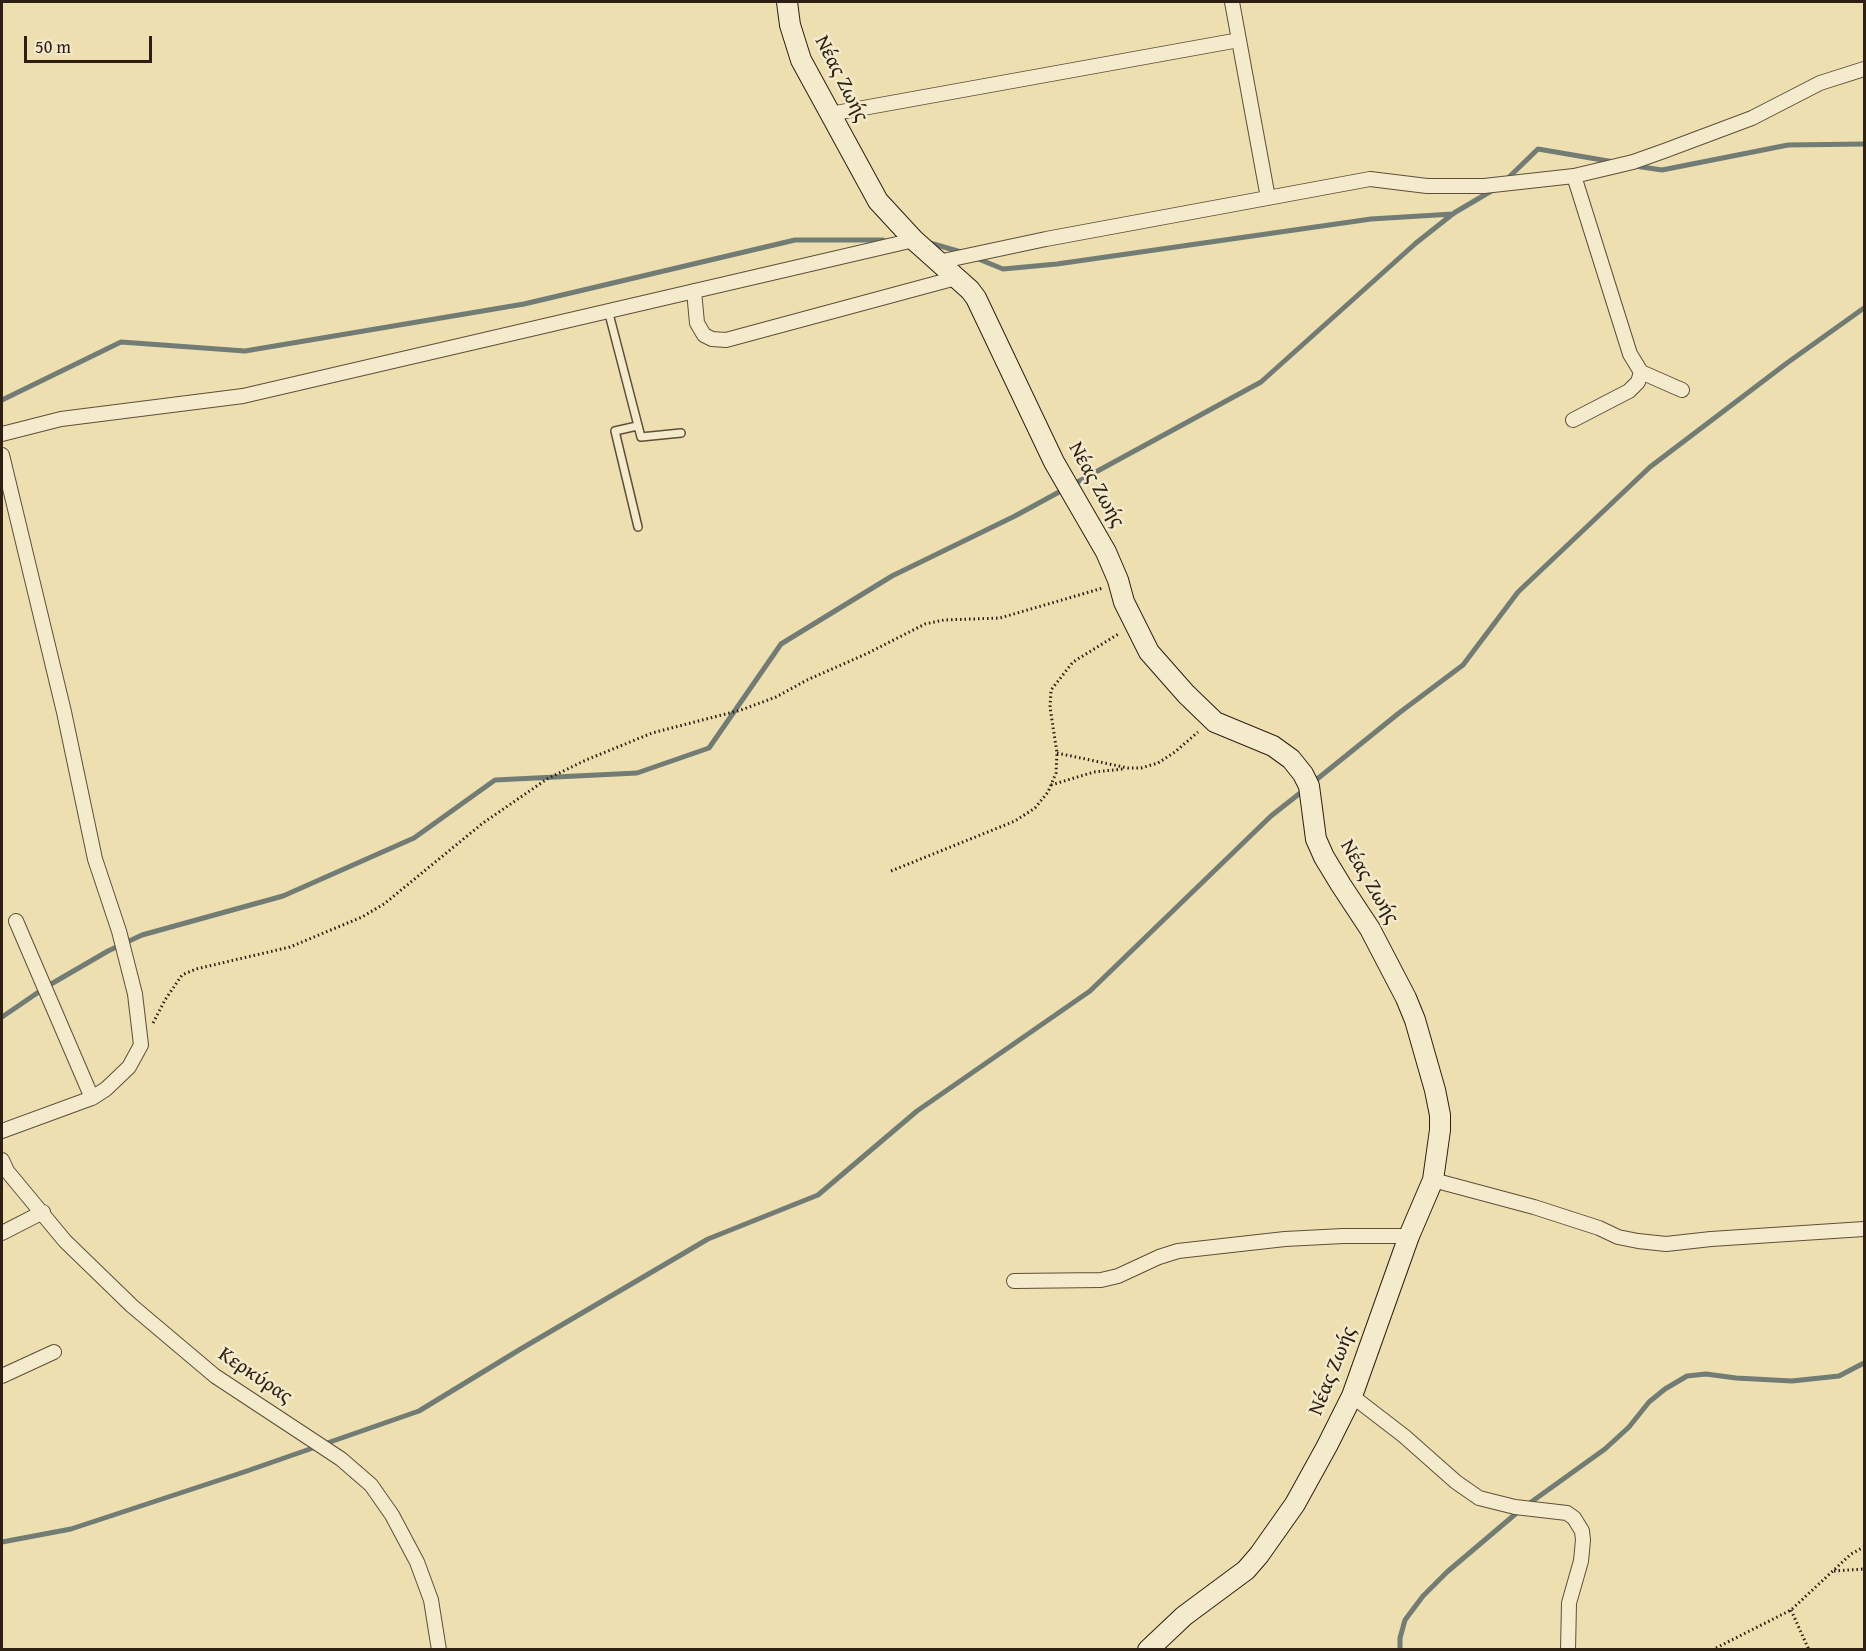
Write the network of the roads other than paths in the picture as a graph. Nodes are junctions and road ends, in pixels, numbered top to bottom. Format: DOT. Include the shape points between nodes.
graph roads {
  1 [pos="787,2"];
  2 [pos="1232,2"];
  3 [pos="1239,40"];
  4 [pos="1864,69"];
  5 [pos="830,114"];
  6 [pos="1574,176"];
  7 [pos="1268,198"];
  8 [pos="914,240"];
  9 [pos="938,262"];
  10 [pos="956,278"];
  11 [pos="694,291"];
  12 [pos="608,310"];
  13 [pos="1641,372"];
  14 [pos="1682,390"];
  15 [pos="1573,420"];
  16 [pos="637,426"];
  17 [pos="681,433"];
  18 [pos="2,434"];
  19 [pos="2,454"];
  20 [pos="638,527"];
  21 [pos="16,921"];
  22 [pos="92,1098"];
  23 [pos="2,1131"];
  24 [pos="2,1160"];
  25 [pos="1433,1180"];
  26 [pos="43,1212"];
  27 [pos="1864,1229"];
  28 [pos="2,1233"];
  29 [pos="1409,1236"];
  30 [pos="1014,1281"];
  31 [pos="54,1352"];
  32 [pos="2,1376"];
  33 [pos="1352,1396"];
  34 [pos="439,1650"];
  35 [pos="1148,1650"];
  36 [pos="1569,1650"];
  1 -- 5 [label="street, Νέας Ζωής" via="796,45"];
  2 -- 3 [label="street"];
  3 -- 5 [label="street"];
  3 -- 7 [label="street"];
  4 -- 6 [label="street" via="1820,83 1752,118 1664,151"];
  5 -- 8 [label="street, Νέας Ζωής" via="878,201"];
  6 -- 7 [label="street" via="1484,186 1427,186 1370,179"];
  6 -- 13 [label="street" via="1630,354"];
  7 -- 9 [label="street"];
  8 -- 9 [label="street, Νέας Ζωής"];
  8 -- 11 [label="street"];
  9 -- 10 [label="street, Νέας Ζωής"];
  10 -- 11 [label="street" via="726,340 704,335 697,323"];
  10 -- 25 [label="street, Νέας Ζωής" via="976,298 1054,462 1106,552 1131,619 1149,652 1215,722 1273,746 1303,774 1309,786 1320,848 1370,928 1406,998 1424,1049 1440,1115"];
  11 -- 12 [label="street"];
  12 -- 16 [label="lane"];
  12 -- 18 [label="street" via="243,396 61,418"];
  13 -- 14 [label="street"];
  13 -- 15 [label="street" via="1629,391"];
  16 -- 17 [label="lane" via="641,437"];
  16 -- 20 [label="lane" via="615,431"];
  19 -- 22 [label="street" via="95,859 135,994 141,1045 129,1067"];
  21 -- 22 [label="street"];
  22 -- 23 [label="street"];
  24 -- 26 [label="street, Κερκύρας"];
  25 -- 27 [label="street" via="1638,1241 1666,1244"];
  25 -- 29 [label="street, Νέας Ζωής"];
  26 -- 28 [label="street"];
  26 -- 34 [label="street, Κερκύρας" via="99,1276 215,1376 334,1455 371,1485 417,1562 431,1600"];
  29 -- 30 [label="street" via="1285,1239 1178,1251 1101,1280"];
  29 -- 33 [label="street, Νέας Ζωής"];
  31 -- 32 [label="street"];
  33 -- 35 [label="street, Νέας Ζωής" via="1313,1475 1259,1555"];
  33 -- 36 [label="street" via="1470,1493 1515,1507 1567,1513 1578,1523 1582,1531 1581,1561 1569,1603"];
}
